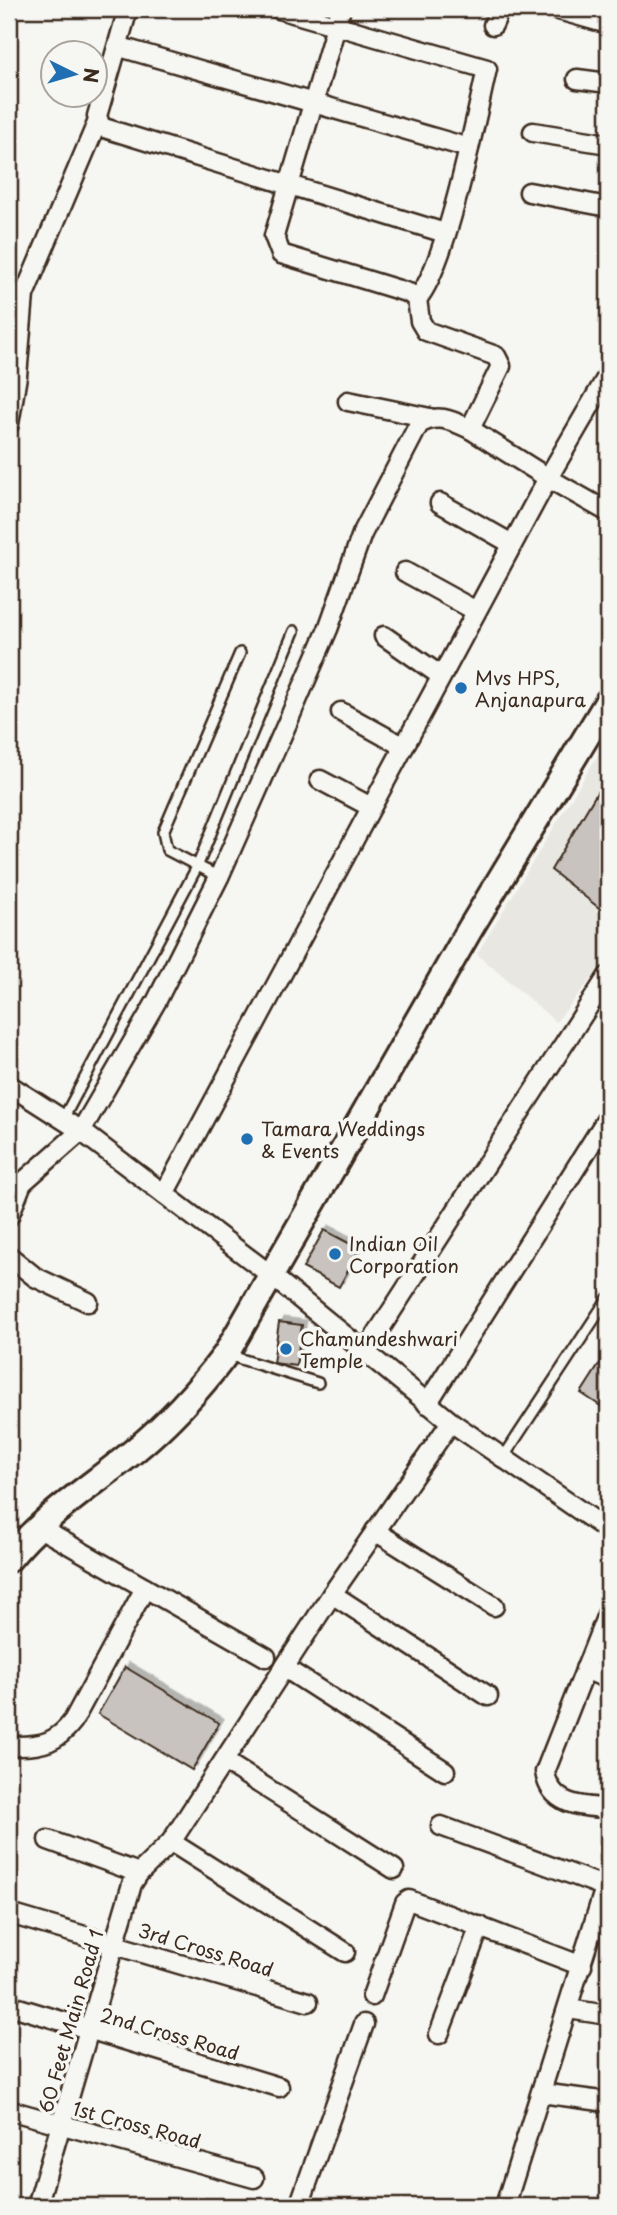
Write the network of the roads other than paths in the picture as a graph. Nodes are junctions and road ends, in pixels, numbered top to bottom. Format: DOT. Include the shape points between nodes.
graph roads {
  1 [pos="128,9"];
  2 [pos="279,9"];
  3 [pos="555,9"];
  4 [pos="339,17"];
  5 [pos="608,24"];
  6 [pos="120,47"];
  7 [pos="577,79"];
  8 [pos="608,83"];
  9 [pos="312,103"];
  10 [pos="97,123"];
  11 [pos="533,132"];
  12 [pos="608,144"];
  13 [pos="469,148"];
  14 [pos="289,186"];
  15 [pos="529,192"];
  16 [pos="608,207"];
  17 [pos="445,233"];
  18 [pos="16,292"];
  19 [pos="417,299"];
  20 [pos="13,375"];
  21 [pos="608,375"];
  22 [pos="348,401"];
  23 [pos="430,418"];
  24 [pos="9,424"];
  25 [pos="470,429"];
  26 [pos="548,478"];
  27 [pos="440,503"];
  28 [pos="608,512"];
  29 [pos="512,544"];
  30 [pos="405,572"];
  31 [pos="476,611"];
  32 [pos="294,631"];
  33 [pos="384,636"];
  34 [pos="240,653"];
  35 [pos="441,676"];
  36 [pos="608,701"];
  37 [pos="341,712"];
  38 [pos="404,747"];
  39 [pos="320,780"];
  40 [pos="371,807"];
  41 [pos="197,867"];
  42 [pos="219,877"];
  43 [pos="608,976"];
  44 [pos="9,1084"];
  45 [pos="608,1117"];
  46 [pos="62,1121"];
  47 [pos="81,1132"];
  48 [pos="15,1186"];
  49 [pos="164,1194"];
  50 [pos="9,1216"];
  51 [pos="9,1256"];
  52 [pos="272,1276"];
  53 [pos="608,1298"];
  54 [pos="88,1302"];
  55 [pos="365,1352"];
  56 [pos="226,1354"];
  57 [pos="318,1383"];
  58 [pos="427,1404"];
  59 [pos="451,1422"];
  60 [pos="502,1460"];
  61 [pos="38,1527"];
  62 [pos="608,1530"];
  63 [pos="375,1531"];
  64 [pos="9,1559"];
  65 [pos="145,1588"];
  66 [pos="332,1594"];
  67 [pos="494,1606"];
  68 [pos="608,1612"];
  69 [pos="266,1657"];
  70 [pos="285,1668"];
  71 [pos="585,1669"];
  72 [pos="608,1679"];
  73 [pos="488,1696"];
  74 [pos="17,1746"];
  75 [pos="224,1761"];
  76 [pos="444,1771"];
  77 [pos="608,1808"];
  78 [pos="441,1826"];
  79 [pos="48,1840"];
  80 [pos="170,1842"];
  81 [pos="394,1869"];
  82 [pos="139,1873"];
  83 [pos="607,1883"];
  84 [pos="10,1914"];
  85 [pos="480,1926"];
  86 [pos="601,1927"];
  87 [pos="114,1944"];
  88 [pos="345,1952"];
  89 [pos="582,1966"];
  90 [pos="372,1996"];
  91 [pos="308,2002"];
  92 [pos="9,2005"];
  93 [pos="568,2009"];
  94 [pos="608,2015"];
  95 [pos="364,2024"];
  96 [pos="89,2031"];
  97 [pos="439,2034"];
  98 [pos="279,2087"];
  99 [pos="541,2093"];
  100 [pos="608,2102"];
  101 [pos="9,2110"];
  102 [pos="62,2125"];
  103 [pos="254,2178"];
  104 [pos="37,2206"];
  105 [pos="299,2206"];
  106 [pos="505,2206"];
  1 -- 6 [label="street"];
  2 -- 4 [label="street"];
  3 -- 5 [label="street"];
  4 -- 9 [label="street"];
  4 -- 13 [label="street" via="487,69"];
  6 -- 9 [label="street"];
  6 -- 10 [label="street"];
  7 -- 8 [label="street"];
  9 -- 13 [label="street"];
  9 -- 14 [label="street"];
  10 -- 14 [label="street"];
  10 -- 18 [label="street"];
  11 -- 12 [label="street"];
  13 -- 17 [label="street"];
  14 -- 17 [label="street"];
  14 -- 19 [label="street" via="274,236 281,254"];
  15 -- 16 [label="street"];
  17 -- 19 [label="street" via="425,291"];
  18 -- 20 [label="street"];
  19 -- 25 [label="street" via="426,331 500,359 501,366"];
  20 -- 24 [label="street"];
  21 -- 26 [label="street"];
  22 -- 23 [label="street"];
  23 -- 25 [label="street" via="446,418"];
  23 -- 42 [label="street" via="419,424 362,534 328,629"];
  25 -- 26 [label="street"];
  26 -- 28 [label="street"];
  26 -- 29 [label="street"];
  27 -- 29 [label="street"];
  29 -- 31 [label="street"];
  30 -- 31 [label="street"];
  31 -- 35 [label="street"];
  32 -- 41 [label="lane"];
  33 -- 35 [label="street"];
  34 -- 41 [label="lane" via="163,832 167,850"];
  35 -- 38 [label="street"];
  36 -- 52 [label="street" via="470,929"];
  37 -- 38 [label="street"];
  38 -- 40 [label="street"];
  39 -- 40 [label="street"];
  40 -- 49 [label="street"];
  41 -- 42 [label="lane"];
  41 -- 46 [label="lane"];
  42 -- 47 [label="street" via="156,1002"];
  43 -- 55 [label="street"];
  44 -- 46 [label="street"];
  45 -- 58 [label="street"];
  46 -- 47 [label="street"];
  47 -- 48 [label="street"];
  47 -- 49 [label="street"];
  48 -- 50 [label="street"];
  49 -- 52 [label="street"];
  51 -- 54 [label="street" via="35,1277"];
  52 -- 55 [label="street"];
  52 -- 56 [label="street"];
  53 -- 60 [label="lane"];
  55 -- 58 [label="street"];
  56 -- 57 [label="lane"];
  56 -- 61 [label="street" via="191,1401"];
  58 -- 59 [label="street"];
  59 -- 60 [label="street"];
  59 -- 63 [label="street, 60 Feet Main Road 1"];
  60 -- 62 [label="street"];
  61 -- 64 [label="street"];
  61 -- 65 [label="street"];
  63 -- 66 [label="street, 60 Feet Main Road 1"];
  63 -- 67 [label="street"];
  65 -- 69 [label="street"];
  65 -- 74 [label="street" via="61,1737 38,1746"];
  66 -- 70 [label="street, 60 Feet Main Road 1"];
  66 -- 73 [label="street"];
  68 -- 71 [label="street"];
  70 -- 75 [label="street, 60 Feet Main Road 1"];
  70 -- 76 [label="street"];
  71 -- 72 [label="street"];
  71 -- 77 [label="street" via="546,1762 546,1782 560,1799"];
  75 -- 80 [label="street, 60 Feet Main Road 1"];
  75 -- 81 [label="street"];
  78 -- 83 [label="street"];
  79 -- 82 [label="street"];
  80 -- 82 [label="street, 60 Feet Main Road 1"];
  80 -- 88 [label="street"];
  82 -- 87 [label="street, 60 Feet Main Road 1"];
  83 -- 86 [label="street"];
  84 -- 87 [label="street, 3rd Cross Road"];
  85 -- 89 [label="street"];
  85 -- 90 [label="street" via="415,1900 404,1903"];
  85 -- 97 [label="street"];
  86 -- 89 [label="street"];
  87 -- 91 [label="street, 3rd Cross Road"];
  87 -- 96 [label="street, 60 Feet Main Road 1"];
  89 -- 93 [label="street"];
  92 -- 96 [label="street, 2nd Cross Road"];
  93 -- 94 [label="street"];
  93 -- 99 [label="street"];
  95 -- 105 [label="street"];
  96 -- 98 [label="street, 2nd Cross Road"];
  96 -- 102 [label="street, 60 Feet Main Road 1"];
  99 -- 100 [label="street"];
  99 -- 106 [label="street"];
  101 -- 102 [label="street, 1st Cross Road"];
  102 -- 103 [label="street, 1st Cross Road"];
  102 -- 104 [label="street, 60 Feet Main Road 1"];
}
